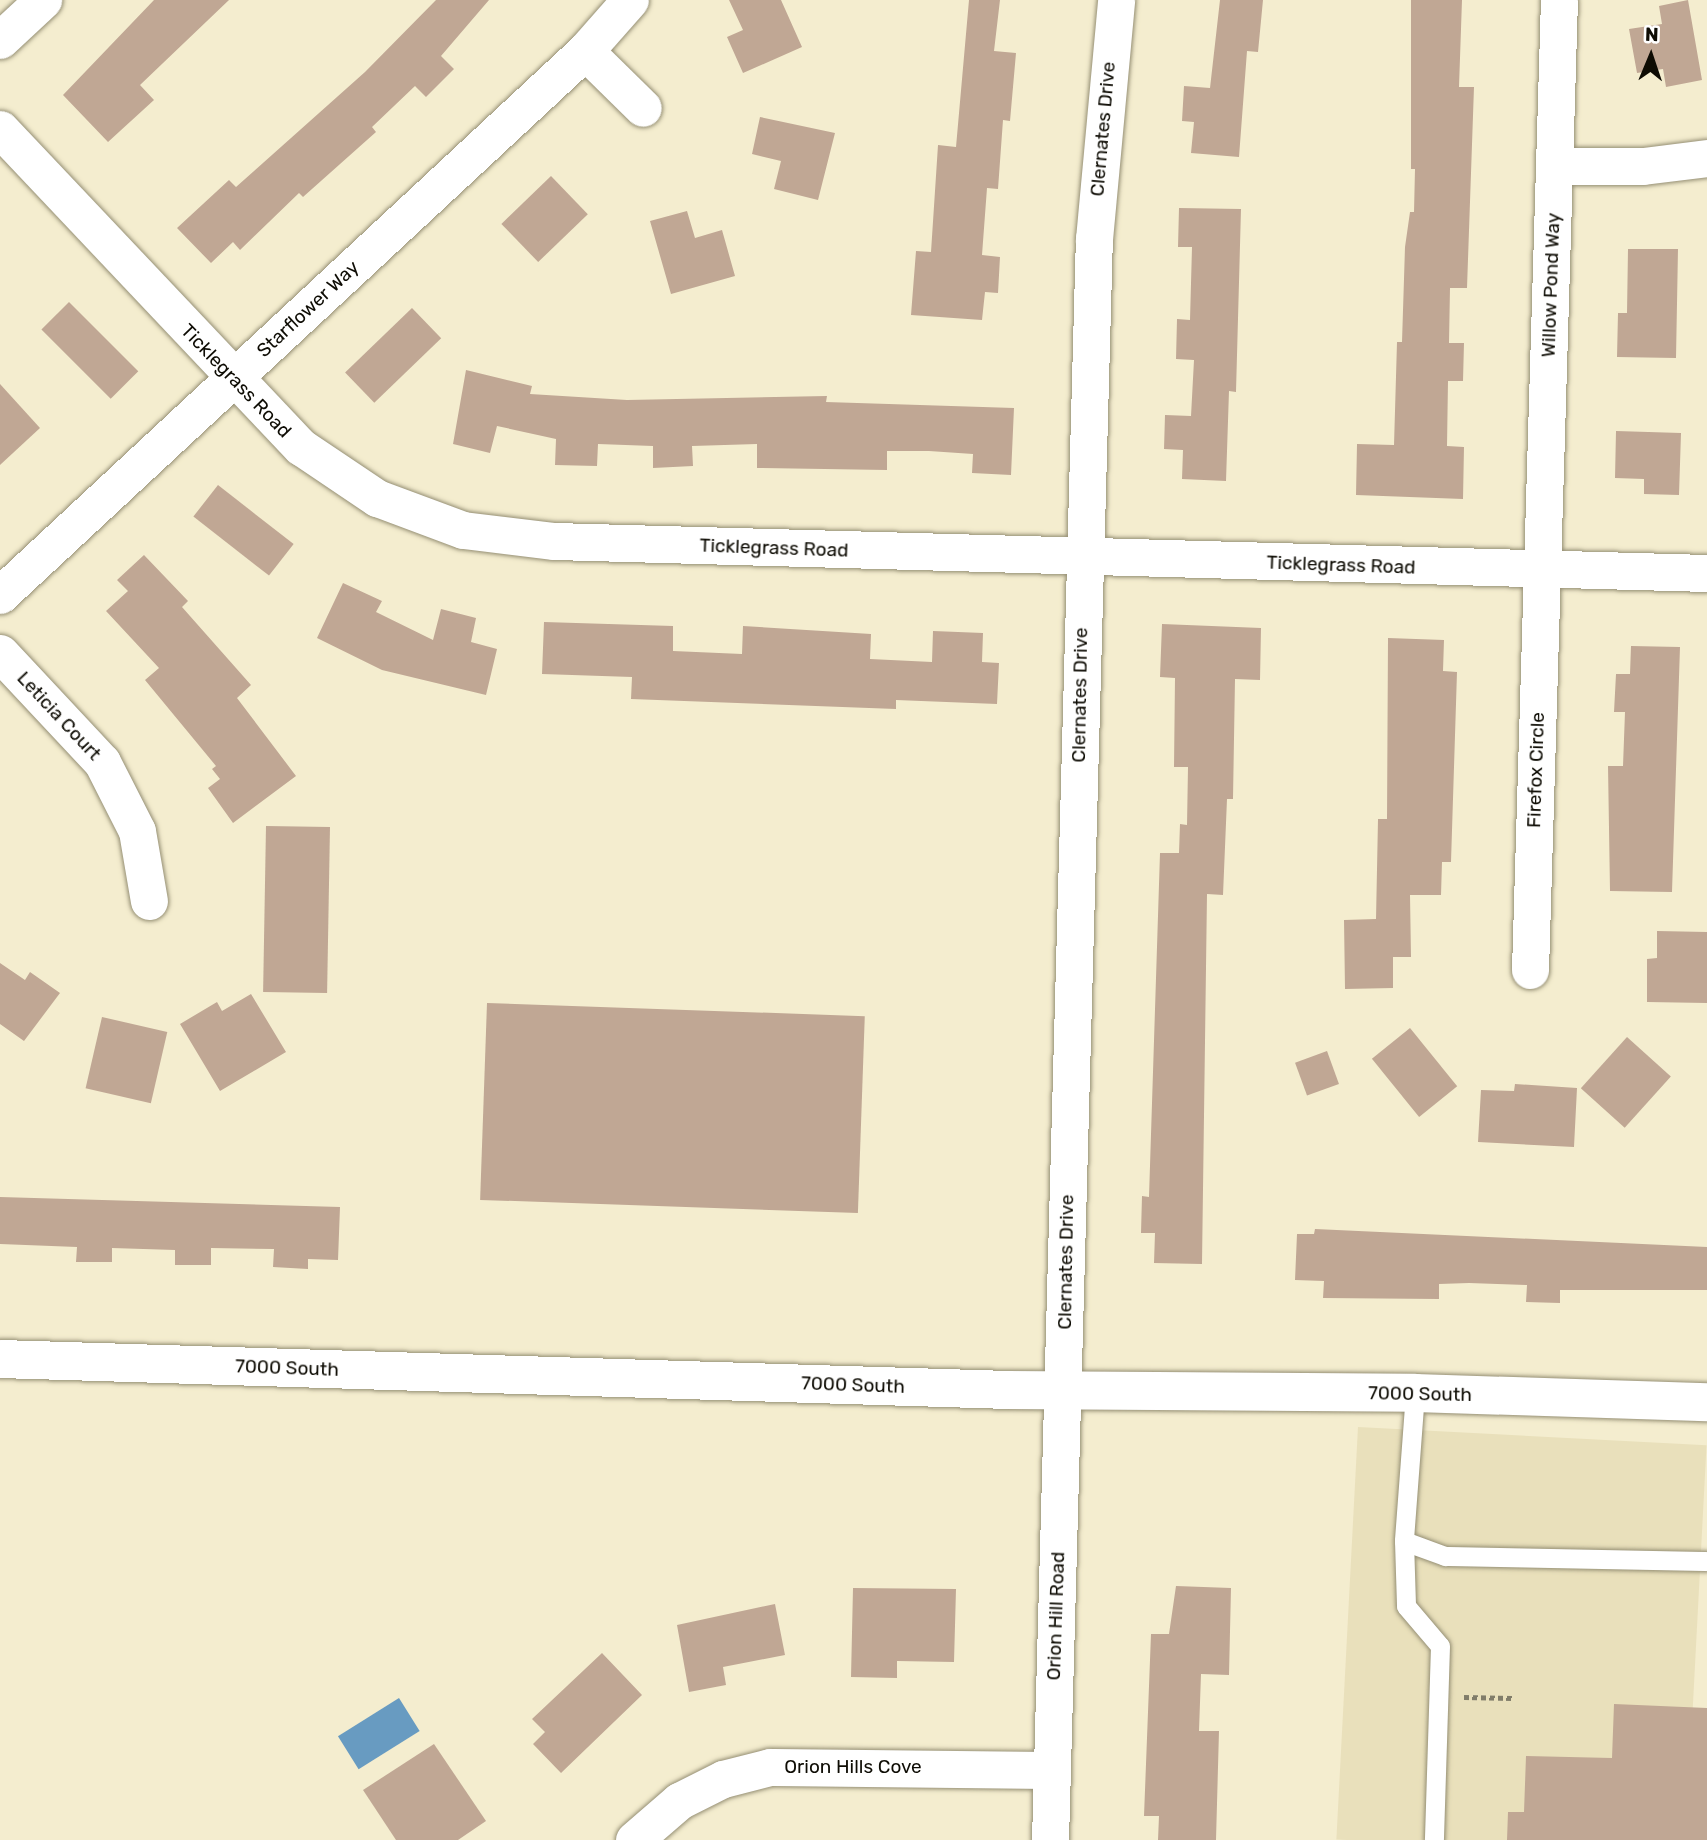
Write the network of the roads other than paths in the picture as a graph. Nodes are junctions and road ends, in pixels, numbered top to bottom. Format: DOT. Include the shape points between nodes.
graph roads {
  1 [pos="43,0"];
  2 [pos="630,0"];
  3 [pos="1116,0"];
  4 [pos="1559,0"];
  5 [pos="0,40"];
  6 [pos="585,51"];
  7 [pos="643,108"];
  8 [pos="0,129"];
  9 [pos="1707,158"];
  10 [pos="1555,166"];
  11 [pos="233,379"];
  12 [pos="1084,556"];
  13 [pos="1543,570"];
  14 [pos="1707,573"];
  15 [pos="0,595"];
  16 [pos="0,653"];
  17 [pos="149,901"];
  18 [pos="1530,970"];
  19 [pos="0,1359"];
  20 [pos="1063,1392"];
  21 [pos="1415,1393"];
  22 [pos="1707,1402"];
  23 [pos="1404,1541"];
  24 [pos="1707,1561"];
  25 [pos="1052,1770"];
  26 [pos="634,1840"];
  27 [pos="1050,1840"];
  28 [pos="1434,1840"];
  1 -- 5 [label="street"];
  2 -- 6 [label="street, Starflower Way"];
  3 -- 12 [label="street, Clernates Drive" via="1096,199"];
  4 -- 10 [label="street, Willow Pond Way"];
  6 -- 7 [label="street"];
  6 -- 11 [label="street, Starflower Way"];
  8 -- 11 [label="street, Ticklegrass Road"];
  9 -- 10 [label="street" via="1643,166"];
  10 -- 13 [label="street, Willow Pond Way"];
  11 -- 12 [label="street, Ticklegrass Road" via="301,447 338,475 377,498 463,530 554,541"];
  11 -- 15 [label="street, Starflower Way"];
  12 -- 13 [label="street, Ticklegrass Road"];
  12 -- 20 [label="street, Clernates Drive"];
  13 -- 14 [label="street, Ticklegrass Road"];
  13 -- 18 [label="street, Firefox Circle"];
  16 -- 17 [label="street, Leticia Court" via="102,762 136,831"];
  19 -- 20 [label="street, 7000 South"];
  20 -- 21 [label="street, 7000 South"];
  20 -- 25 [label="street, Orion Hill Road"];
  21 -- 22 [label="street, 7000 South"];
  21 -- 23 [label="lane"];
  23 -- 24 [label="lane" via="1445,1556"];
  23 -- 28 [label="lane" via="1406,1606 1440,1646"];
  25 -- 26 [label="street, Orion Hills Cove" via="770,1767 723,1779 679,1801"];
  25 -- 27 [label="street, Orion Hill Road"];
}
